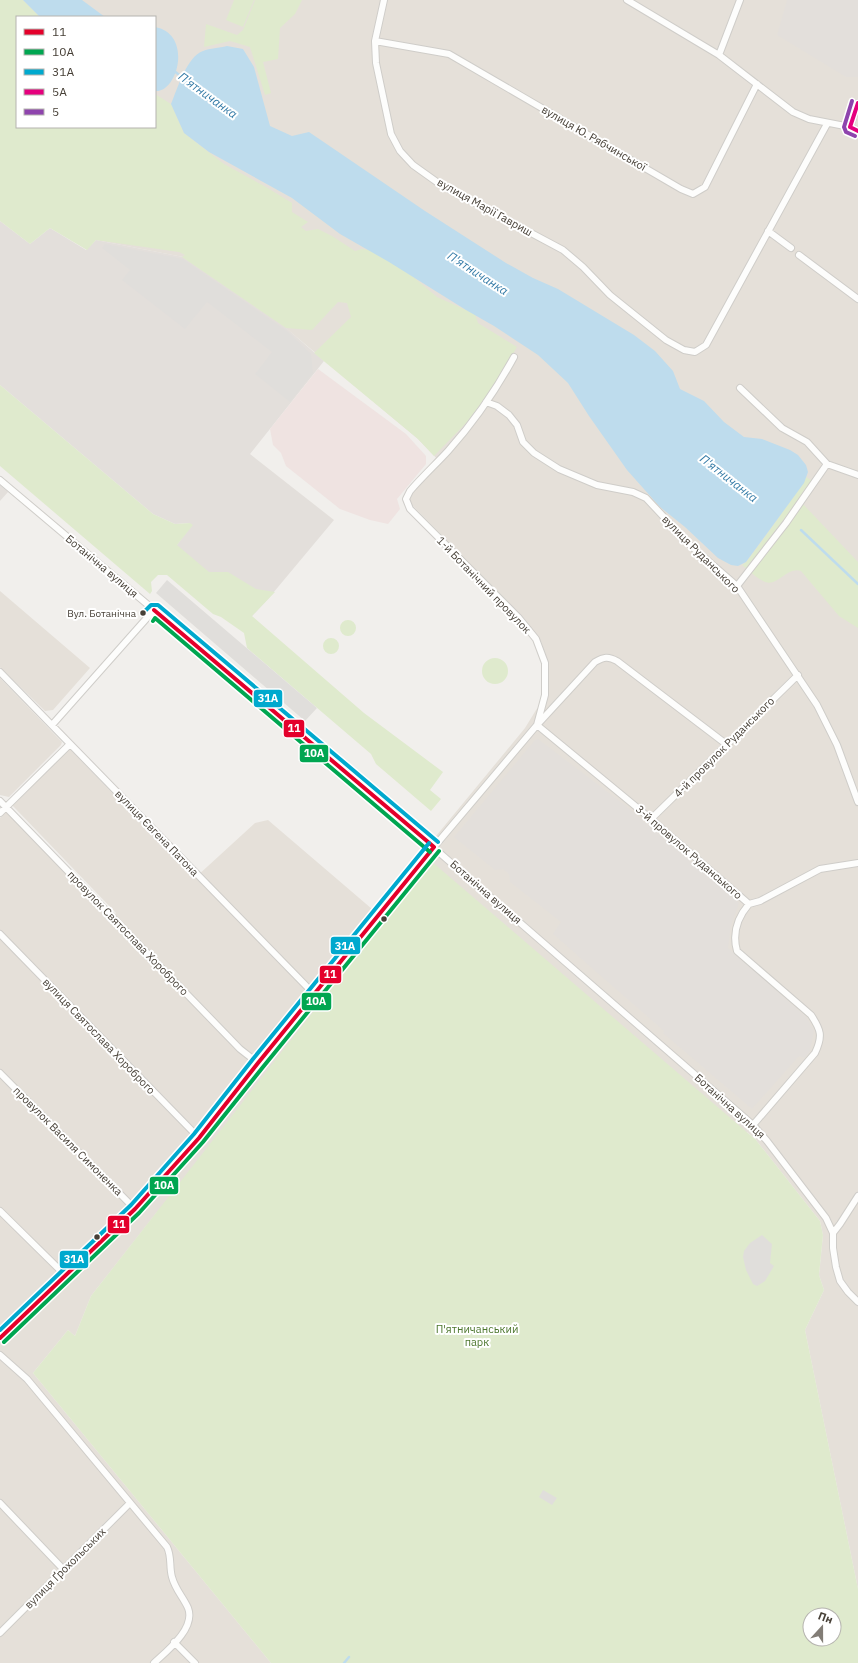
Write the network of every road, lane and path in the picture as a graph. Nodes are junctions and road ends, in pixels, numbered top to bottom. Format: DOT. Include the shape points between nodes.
graph roads {
  1 [pos="384,0"];
  2 [pos="628,0"];
  3 [pos="740,0"];
  4 [pos="638,3"];
  5 [pos="375,41"];
  6 [pos="719,55"];
  7 [pos="757,84"];
  8 [pos="858,103"];
  9 [pos="827,124"];
  10 [pos="850,128"];
  11 [pos="858,130"];
  12 [pos="768,231"];
  13 [pos="790,248"];
  14 [pos="799,255"];
  15 [pos="858,299"];
  16 [pos="514,357"];
  17 [pos="740,388"];
  18 [pos="486,402"];
  19 [pos="827,464"];
  20 [pos="858,475"];
  21 [pos="0,480"];
  22 [pos="737,586"];
  23 [pos="154,610"];
  24 [pos="0,672"];
  25 [pos="798,675"];
  26 [pos="52,724"];
  27 [pos="537,725"];
  28 [pos="70,744"];
  29 [pos="726,744"];
  30 [pos="0,801"];
  31 [pos="858,802"];
  32 [pos="6,807"];
  33 [pos="0,813"];
  34 [pos="651,819"];
  35 [pos="434,847"];
  36 [pos="858,863"];
  37 [pos="749,904"];
  38 [pos="0,934"];
  39 [pos="314,994"];
  40 [pos="258,1063"];
  41 [pos="0,1073"];
  42 [pos="753,1126"];
  43 [pos="199,1138"];
  44 [pos="858,1196"];
  45 [pos="135,1209"];
  46 [pos="0,1211"];
  47 [pos="833,1233"];
  48 [pos="65,1276"];
  49 [pos="858,1302"];
  50 [pos="0,1338"];
  51 [pos="0,1355"];
  52 [pos="0,1503"];
  53 [pos="130,1503"];
  54 [pos="64,1570"];
  55 [pos="0,1633"];
  56 [pos="174,1642"];
  57 [pos="154,1663"];
  58 [pos="195,1663"];
  1 -- 5 [label="street, вулиця Марії Гавриш"];
  2 -- 4 [label="street"];
  3 -- 6 [label="street"];
  4 -- 6 [label="street"];
  5 -- 7 [label="street, вулиця Ю. Рябчинської" via="449,54 693,194 705,187"];
  5 -- 12 [label="street, вулиця Марії Гавриш" via="376,63 391,134 400,151 413,165 441,185 562,250 583,266 610,295 666,340 684,350 695,352 706,345"];
  6 -- 7 [label="street"];
  7 -- 9 [label="street" via="793,112"];
  8 -- 10 [label="street"];
  9 -- 10 [label="street"];
  9 -- 12 [label="street"];
  10 -- 11 [label="street"];
  12 -- 13 [label="street"];
  14 -- 15 [label="street"];
  16 -- 18 [label="street" via="498,387"];
  17 -- 19 [label="street" via="782,428 807,442"];
  18 -- 22 [label="street, вулиця Руданського" via="509,415 518,425 523,442 528,448 559,469 597,485 633,492 646,498 691,546"];
  18 -- 27 [label="street, 1-й Ботанічний провулок" via="447,451 410,491 406,500 410,509 518,617 536,639 545,663 545,695"];
  19 -- 20 [label="street"];
  19 -- 22 [label="street" via="786,523"];
  21 -- 23 [label="street, Ботанічна вулиця"];
  22 -- 25 [label="street, вулиця Руданського"];
  23 -- 26 [label="street"];
  23 -- 35 [label="street, Ботанічна вулиця"];
  24 -- 26 [label="street, вулиця Євгена Патона"];
  25 -- 29 [label="street, 4-й провулок Руданського"];
  25 -- 31 [label="street, вулиця Руданського" via="837,745"];
  26 -- 28 [label="street, вулиця Євгена Патона"];
  27 -- 29 [label="street, 1-й Ботанічний провулок" via="595,662 610,657"];
  27 -- 34 [label="street, 3-й провулок Руданського"];
  27 -- 35 [label="street, 1-й Ботанічний провулок"];
  28 -- 32 [label="street"];
  28 -- 39 [label="street, вулиця Євгена Патона"];
  29 -- 34 [label="street, 4-й провулок Руданського"];
  30 -- 32 [label="street, провулок Святослава Хороброго"];
  32 -- 33 [label="street"];
  32 -- 40 [label="street, провулок Святослава Хороброго" via="240,1049"];
  34 -- 37 [label="street, 3-й провулок Руданського"];
  35 -- 39 [label="street"];
  35 -- 42 [label="street, Ботанічна вулиця"];
  36 -- 37 [label="street, 3-й провулок Руданського" via="820,869 760,901"];
  37 -- 42 [label="street" via="736,924 734,940 737,951 811,1015 818,1024 820,1033 820,1042 815,1053"];
  38 -- 43 [label="street, вулиця Святослава Хороброго"];
  39 -- 40 [label="street"];
  40 -- 43 [label="street"];
  41 -- 45 [label="street, провулок Василя Симоненка"];
  42 -- 47 [label="street, Ботанічна вулиця" via="826,1218"];
  43 -- 45 [label="street"];
  44 -- 47 [label="street"];
  45 -- 48 [label="street"];
  46 -- 48 [label="street"];
  47 -- 49 [label="street, Ботанічна вулиця" via="834,1254 840,1281"];
  48 -- 50 [label="street"];
  51 -- 53 [label="street" via="27,1379"];
  52 -- 54 [label="street"];
  53 -- 54 [label="street, вулиця Ґрохольських"];
  53 -- 56 [label="street" via="167,1547 171,1557 172,1578 188,1608 188,1625"];
  54 -- 55 [label="street, вулиця Ґрохольських"];
  56 -- 57 [label="street"];
  56 -- 58 [label="street"];
}
